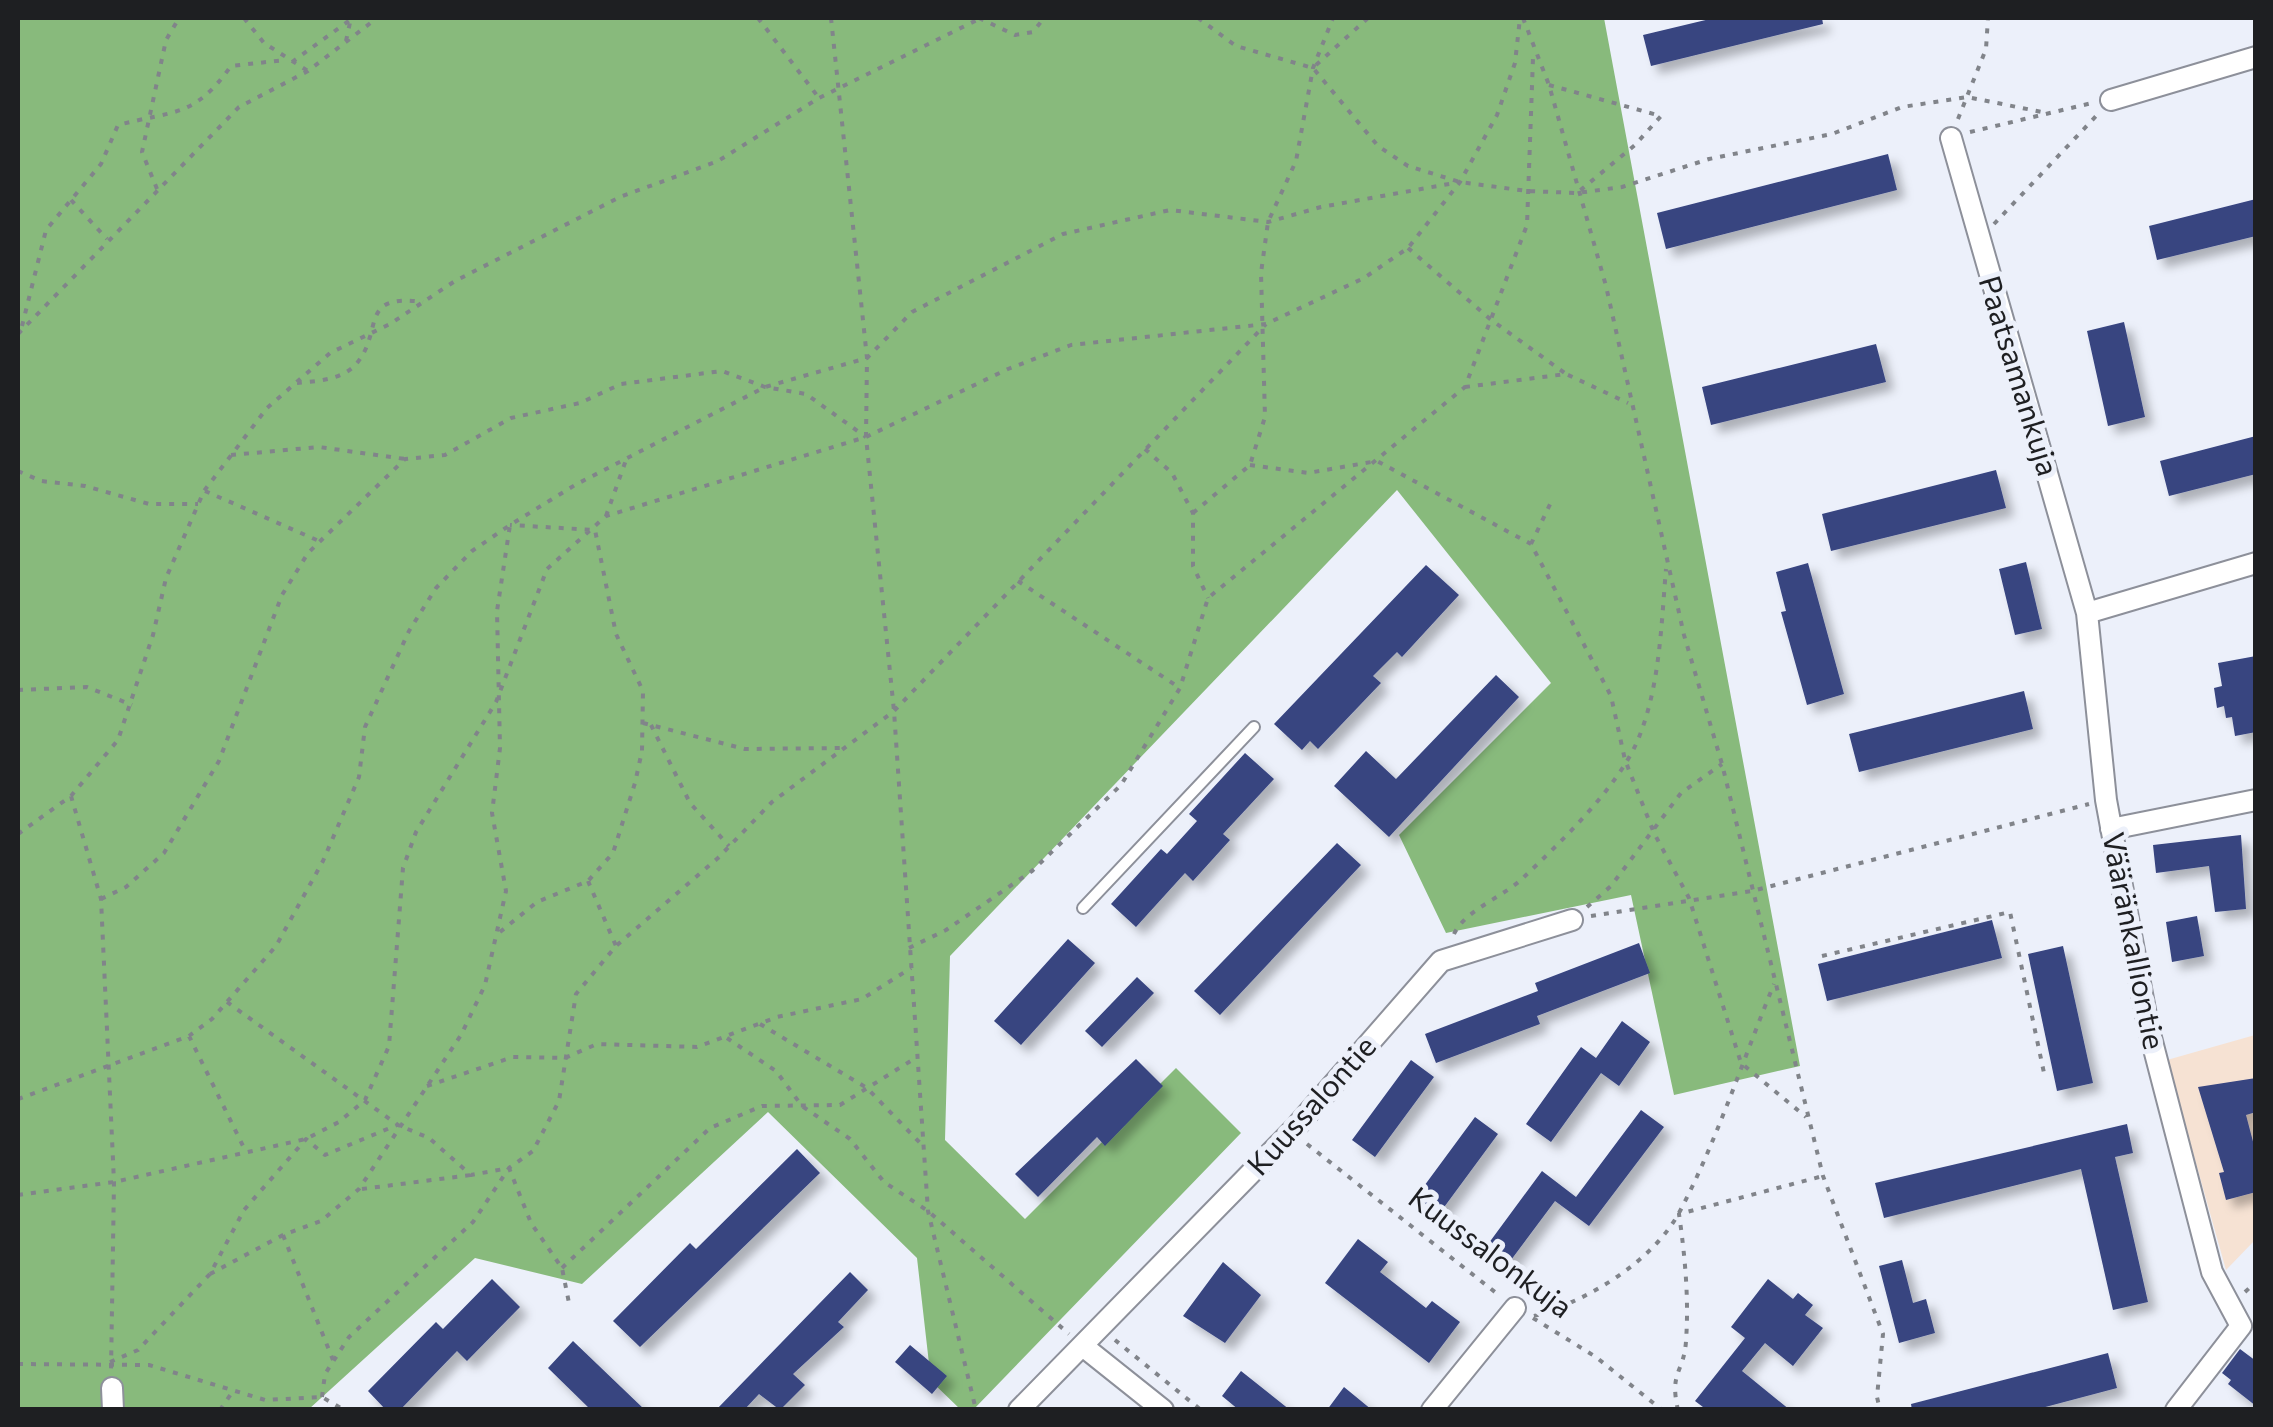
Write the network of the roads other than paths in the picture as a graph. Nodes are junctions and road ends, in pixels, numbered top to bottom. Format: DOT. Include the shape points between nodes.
graph roads {
  1 [pos="2256,57"];
  2 [pos="2111,100"];
  3 [pos="1951,138"];
  4 [pos="2256,563"];
  5 [pos="2087,613"];
  6 [pos="1254,727"];
  7 [pos="2256,800"];
  8 [pos="2111,829"];
  9 [pos="1083,908"];
  10 [pos="1572,920"];
  11 [pos="1523,1312"];
  12 [pos="2248,1320"];
  13 [pos="1084,1347"];
  14 [pos="112,1388"];
  15 [pos="2185,1406"];
  16 [pos="113,1410"];
  17 [pos="1019,1410"];
  18 [pos="1163,1410"];
  19 [pos="1432,1410"];
  1 -- 2 [label="street"];
  3 -- 5 [label="street, Paatsamankuja"];
  4 -- 5 [label="street"];
  5 -- 8 [label="street, Vääränkalliontie"];
  6 -- 9 [label="lane"];
  7 -- 8 [label="street"];
  8 -- 12 [label="street, Vääränkalliontie" via="2148,1026 2212,1272"];
  10 -- 13 [label="street, Kuussalontie" via="1441,961 1292,1132"];
  11 -- 19 [label="street"];
  12 -- 15 [label="street, Vääränkalliontie"];
  13 -- 17 [label="street, Kuussalontie"];
  13 -- 18 [label="street"];
  14 -- 16 [label="street"];
}
